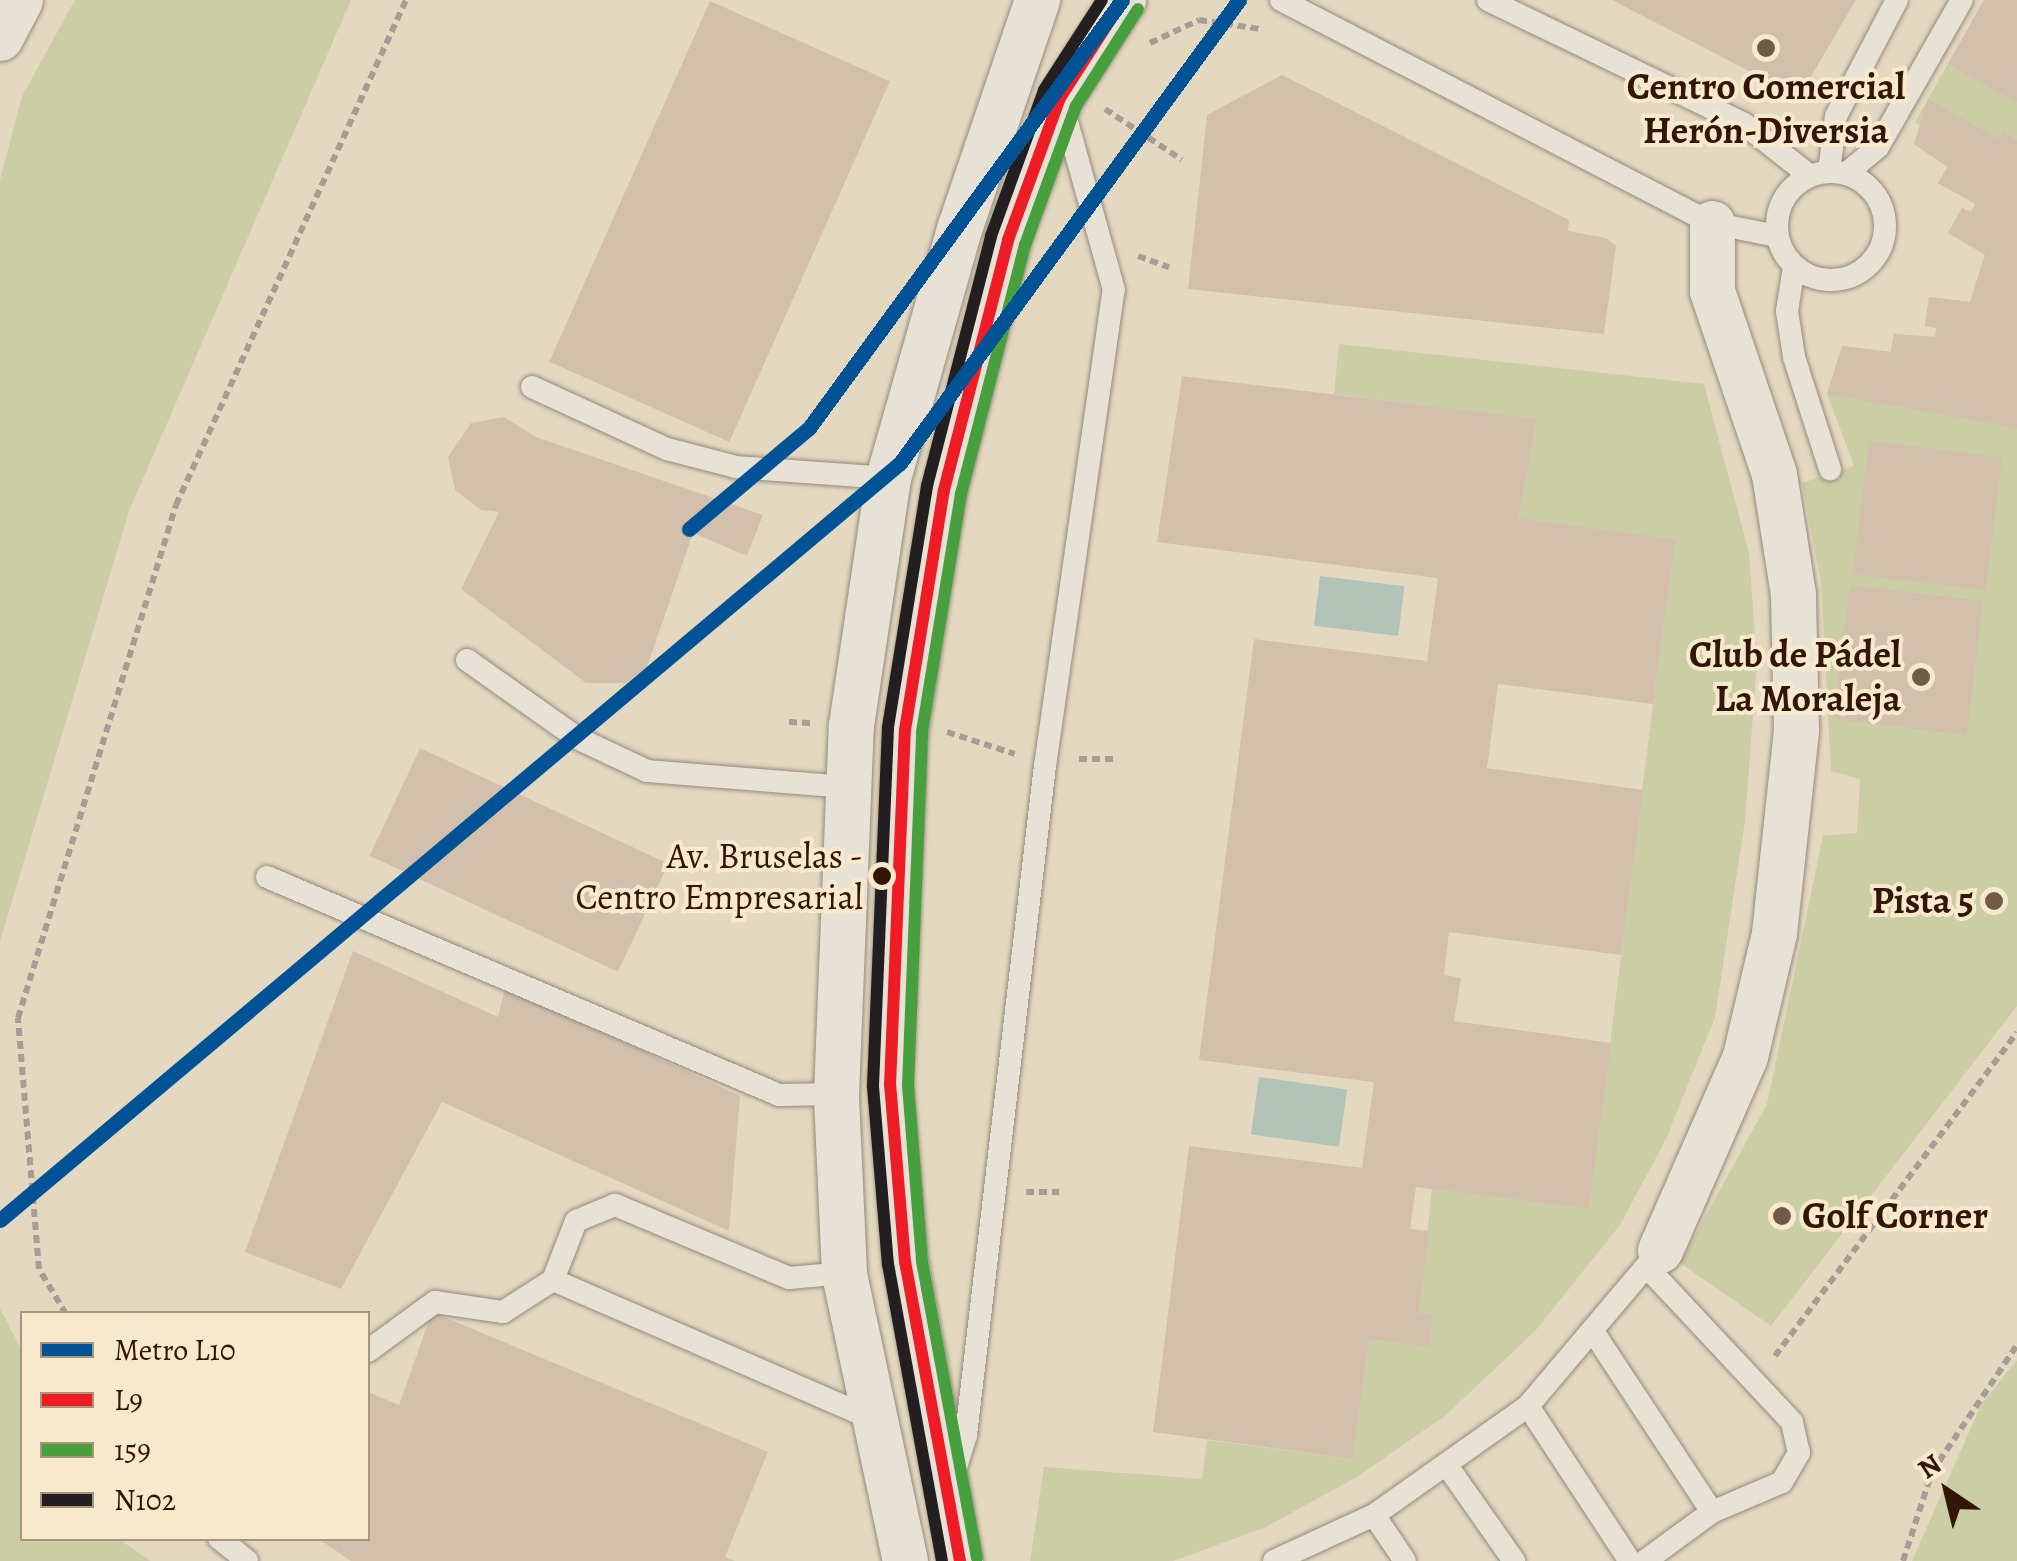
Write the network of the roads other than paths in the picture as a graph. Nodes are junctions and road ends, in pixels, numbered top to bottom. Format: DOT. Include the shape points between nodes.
graph roads {
  1 [pos="20,0"];
  2 [pos="1037,0"];
  3 [pos="1123,0"];
  4 [pos="1283,0"];
  5 [pos="1488,0"];
  6 [pos="1897,0"];
  7 [pos="1962,0"];
  8 [pos="0,38"];
  9 [pos="1060,98"];
  10 [pos="1829,174"];
  11 [pos="1712,223"];
  12 [pos="1777,236"];
  13 [pos="1794,267"];
  14 [pos="532,387"];
  15 [pos="1830,469"];
  16 [pos="888,478"];
  17 [pos="468,660"];
  18 [pos="848,787"];
  19 [pos="267,877"];
  20 [pos="836,1094"];
  21 [pos="1654,1259"];
  22 [pos="844,1273"];
  23 [pos="553,1280"];
  24 [pos="1594,1334"];
  25 [pos="370,1350"];
  26 [pos="1528,1406"];
  27 [pos="873,1419"];
  28 [pos="1448,1466"];
  29 [pos="945,1506"];
  30 [pos="1712,1512"];
  31 [pos="1374,1515"];
  32 [pos="223,1541"];
  33 [pos="247,1561"];
  34 [pos="905,1561"];
  35 [pos="960,1561"];
  36 [pos="1274,1561"];
  37 [pos="1405,1561"];
  38 [pos="1514,1561"];
  39 [pos="1630,1561"];
  40 [pos="1645,1561"];
  1 -- 8 [label="street"];
  2 -- 16 [label="street" via="960,226"];
  3 -- 9 [label="street"];
  4 -- 11 [label="lane"];
  5 -- 10 [label="lane" via="1744,124"];
  6 -- 10 [label="lane" via="1836,116"];
  7 -- 10 [label="lane" via="1878,147"];
  9 -- 29 [label="lane" via="1114,290 1044,766 966,1435"];
  9 -- 29 [label="street" via="1008,240 944,490 896,831 890,1085 905,1262"];
  10 -- 12 [label="lane" via="1783,200"];
  10 -- 13 [label="lane" via="1876,194 1884,210 1874,261 1844,280 1809,277"];
  11 -- 12 [label="lane"];
  11 -- 21 [label="street" via="1712,291 1774,474 1793,594 1796,730 1774,933 1744,1056"];
  12 -- 13 [label="lane"];
  13 -- 15 [label="lane" via="1786,311 1794,357"];
  14 -- 16 [label="lane" via="702,458 829,479"];
  16 -- 18 [label="street"];
  17 -- 18 [label="lane" via="578,738 648,770"];
  18 -- 20 [label="street"];
  19 -- 20 [label="lane" via="779,1095"];
  20 -- 22 [label="street"];
  21 -- 24 [label="lane"];
  21 -- 30 [label="lane" via="1792,1422 1799,1454 1782,1482"];
  22 -- 23 [label="lane" via="789,1278 615,1206 576,1221"];
  22 -- 27 [label="street"];
  23 -- 25 [label="lane" via="503,1312 436,1302"];
  23 -- 27 [label="lane"];
  24 -- 26 [label="lane"];
  24 -- 30 [label="lane"];
  26 -- 28 [label="lane"];
  26 -- 39 [label="lane"];
  27 -- 34 [label="street"];
  28 -- 31 [label="lane"];
  28 -- 38 [label="lane"];
  29 -- 35 [label="street"];
  30 -- 40 [label="lane"];
  31 -- 36 [label="lane"];
  31 -- 37 [label="lane"];
  32 -- 33 [label="lane"];
}
